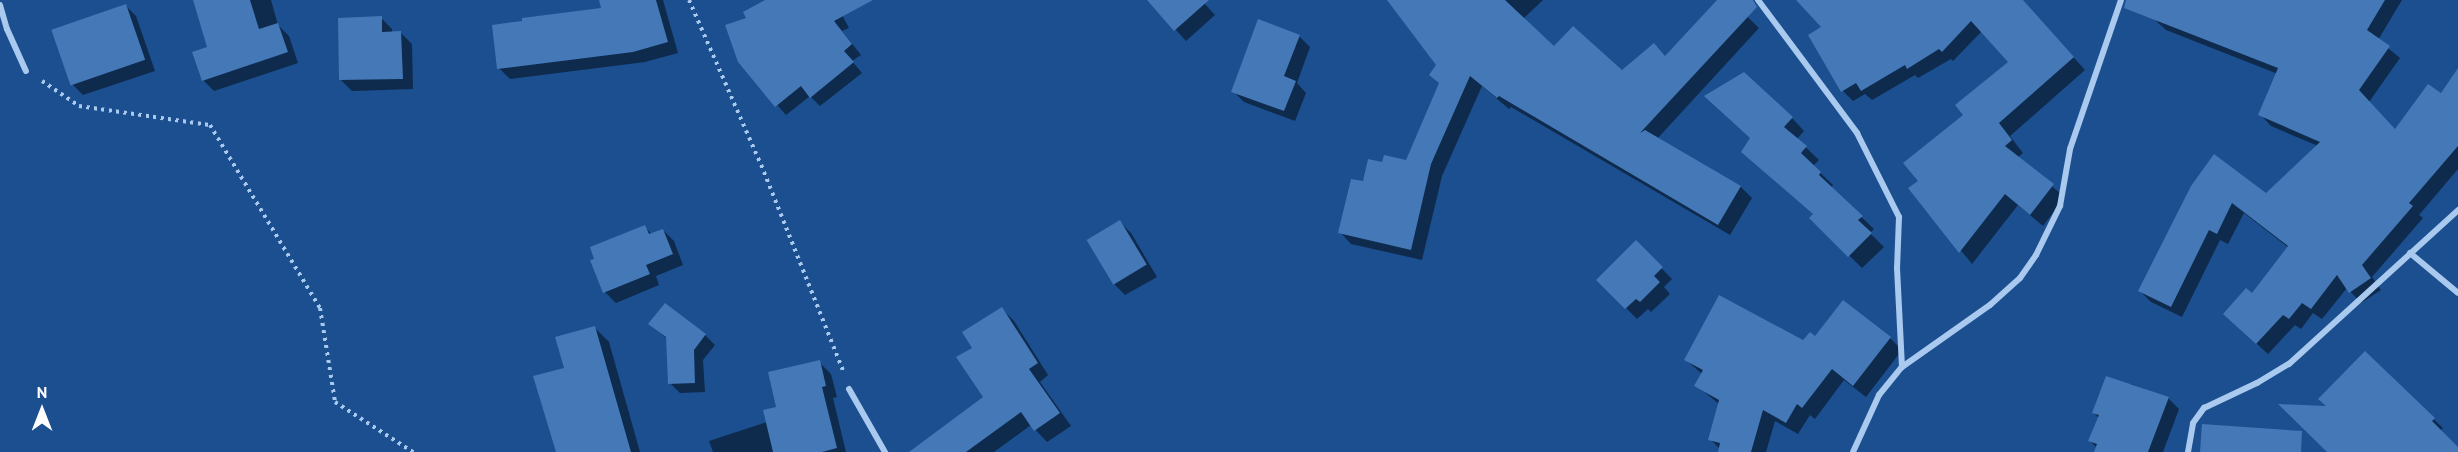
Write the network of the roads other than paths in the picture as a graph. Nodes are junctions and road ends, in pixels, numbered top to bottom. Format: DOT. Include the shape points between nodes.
graph roads {
  1 [pos="1758,0"];
  2 [pos="2121,0"];
  3 [pos="0,4"];
  4 [pos="26,71"];
  5 [pos="2458,210"];
  6 [pos="2410,253"];
  7 [pos="2458,293"];
  8 [pos="1902,368"];
  9 [pos="849,389"];
  10 [pos="885,452"];
  11 [pos="1853,452"];
  12 [pos="2188,452"];
  1 -- 8 [label="street" via="1857,133 1899,217 1897,268"];
  2 -- 8 [label="street" via="2070,149 2060,206 2036,255 2020,278 1990,305"];
  3 -- 4 [label="street"];
  5 -- 6 [label="street"];
  6 -- 7 [label="street"];
  6 -- 12 [label="street" via="2289,364 2204,408 2193,423"];
  8 -- 11 [label="street" via="1879,395"];
  9 -- 10 [label="street"];
}
